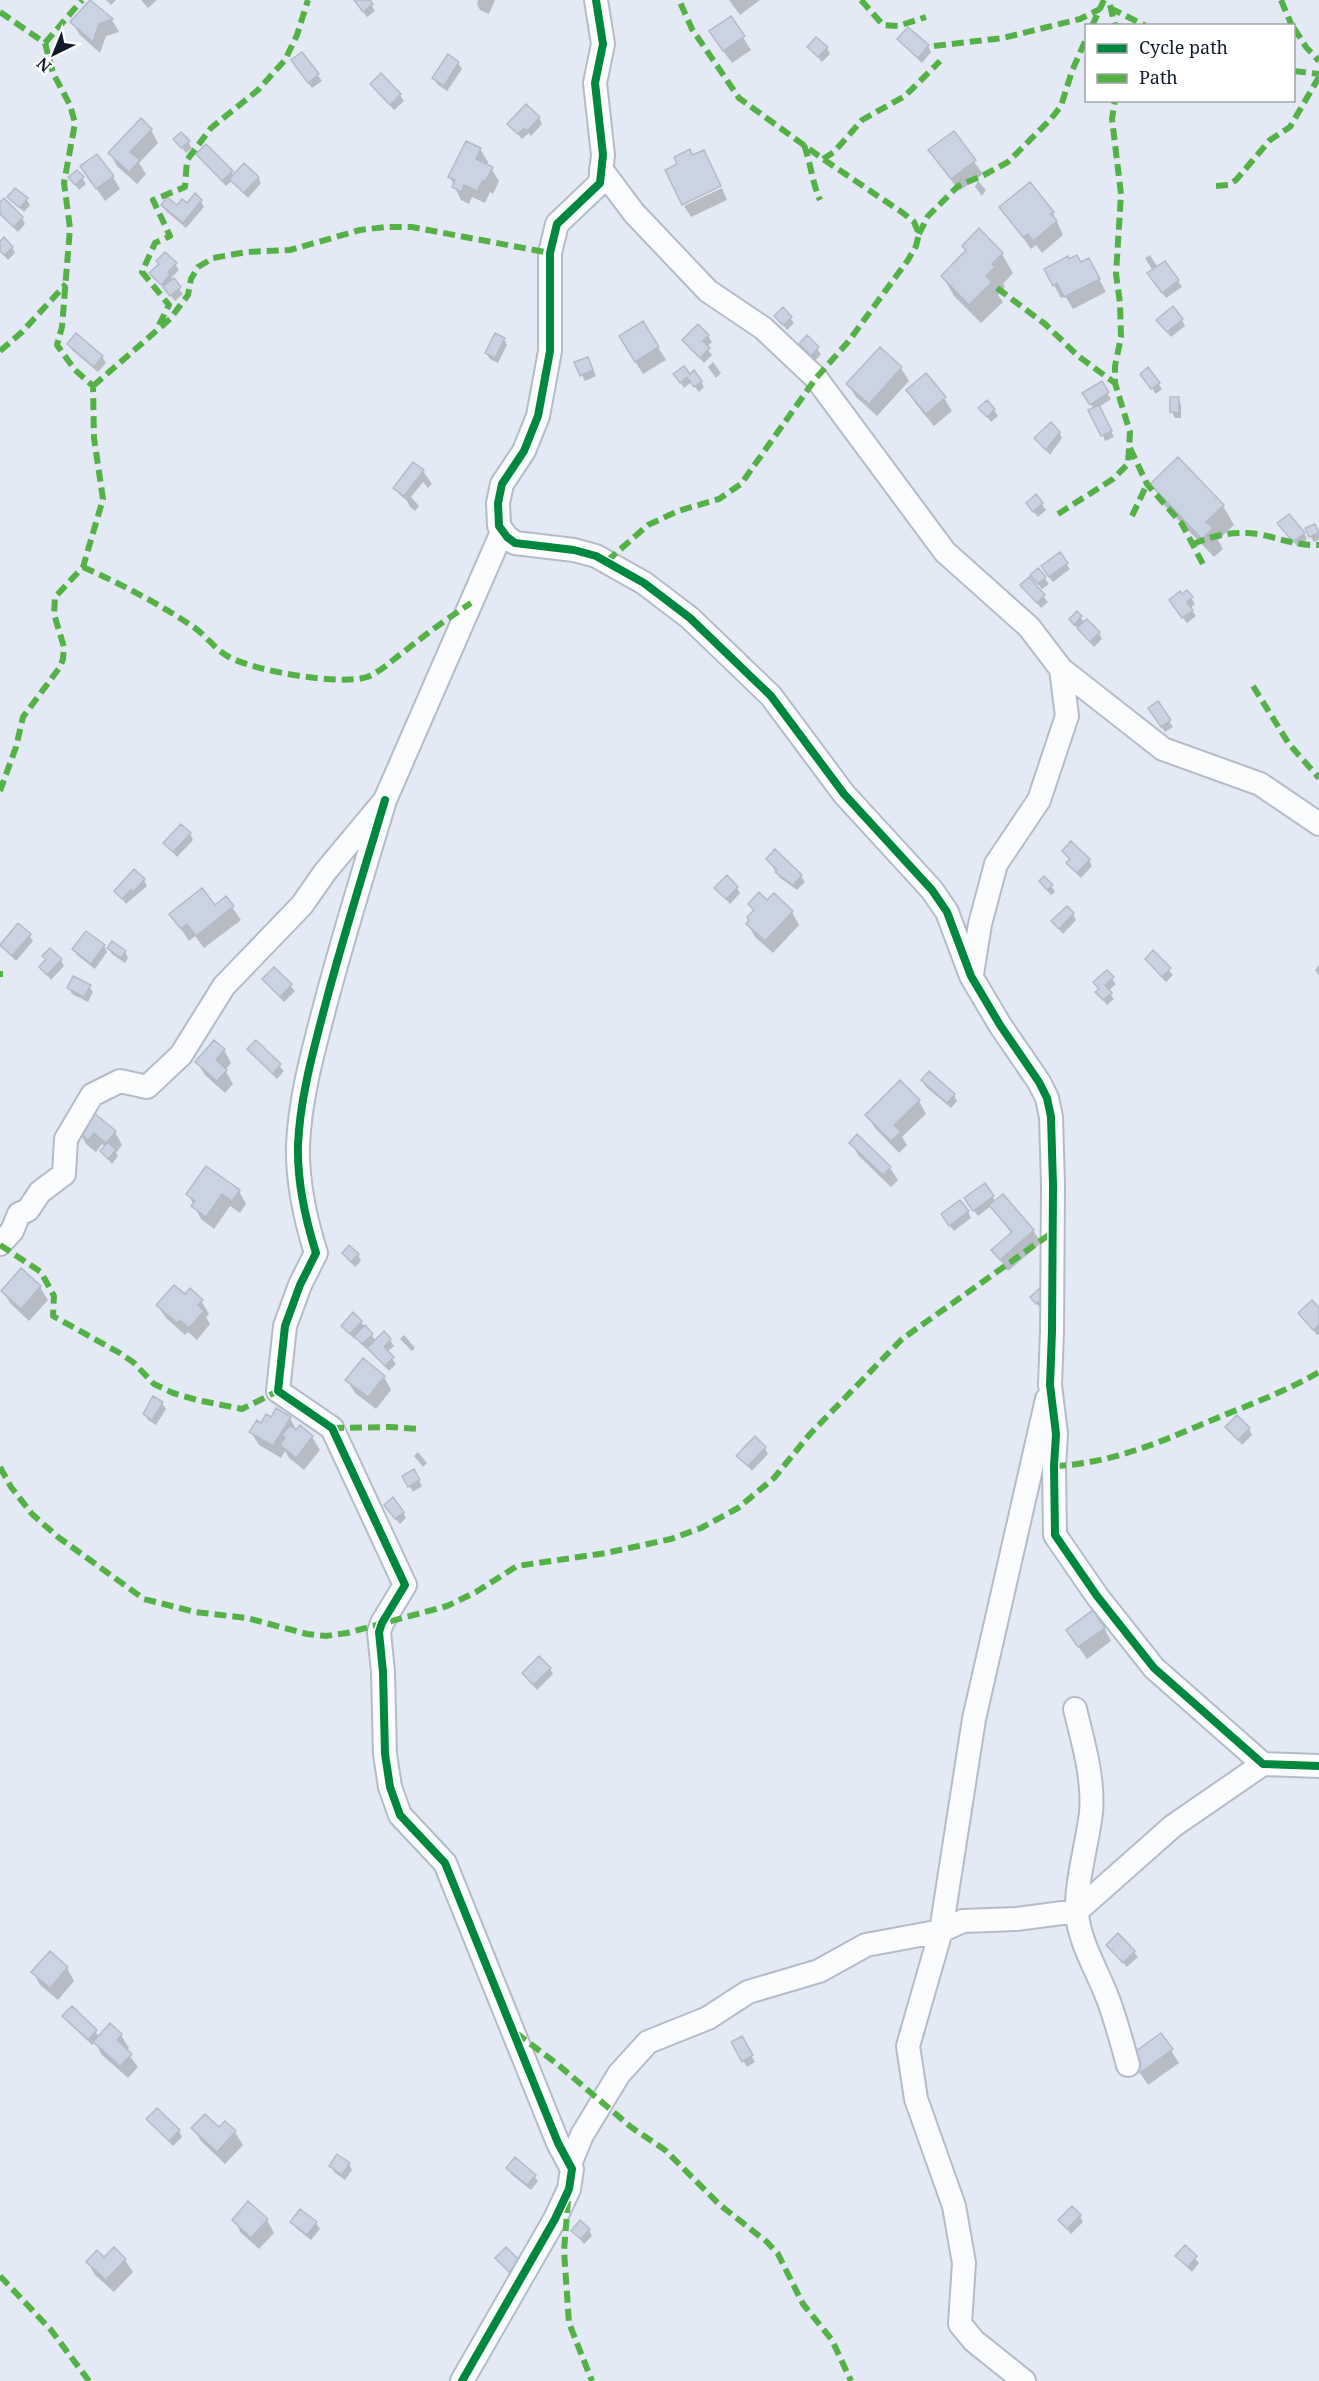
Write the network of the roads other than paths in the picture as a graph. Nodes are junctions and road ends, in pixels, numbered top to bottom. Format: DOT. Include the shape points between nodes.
graph roads {
  1 [pos="597,0"];
  2 [pos="601,169"];
  3 [pos="502,532"];
  4 [pos="1061,669"];
  5 [pos="386,800"];
  6 [pos="1319,824"];
  7 [pos="971,975"];
  8 [pos="0,1244"];
  9 [pos="1050,1385"];
  10 [pos="1075,1709"];
  11 [pos="1263,1764"];
  12 [pos="1319,1766"];
  13 [pos="1077,1911"];
  14 [pos="941,1931"];
  15 [pos="1128,2065"];
  16 [pos="570,2164"];
  17 [pos="462,2381"];
  18 [pos="1024,2381"];
  1 -- 2 [label="street" via="603,44 595,83"];
  2 -- 3 [label="street" via="600,183 557,224 550,253 550,351 538,416 524,451 502,484 497,514"];
  2 -- 4 [label="street" via="634,213 708,291 763,328 816,378 945,552 1029,627"];
  3 -- 5 [label="street"];
  3 -- 7 [label="street" via="515,543 574,550 619,567 690,618 747,671 786,714 844,794 932,890 947,912"];
  4 -- 6 [label="street" via="1162,749 1260,783"];
  4 -- 7 [label="street" via="1067,716 1039,800 996,864"];
  5 -- 8 [label="street" via="302,905 224,986 181,1055 147,1087 120,1081 92,1095 66,1139 64,1174 19,1214 12,1231"];
  5 -- 16 [label="street" via="337,961 300,1117 303,1212 316,1253 285,1326 278,1391 332,1428 405,1585 379,1632 390,1787 400,1815 445,1863 558,2143"];
  7 -- 9 [label="street" via="1039,1082 1051,1117"];
  9 -- 11 [label="street" via="1056,1434 1055,1535 1154,1668"];
  9 -- 14 [label="street" via="974,1719"];
  10 -- 13 [label="street" via="1091,1794"];
  11 -- 12 [label="street"];
  11 -- 13 [label="street" via="1173,1826"];
  13 -- 14 [label="street" via="963,1921"];
  13 -- 15 [label="street"];
  14 -- 16 [label="street" via="866,1945 819,1971 748,1992 708,2018 648,2042 620,2074 582,2136"];
  14 -- 18 [label="street" via="908,2046 916,2099 954,2206 964,2263 960,2324 974,2341"];
  16 -- 17 [label="street" via="569,2189 555,2219"];
}
